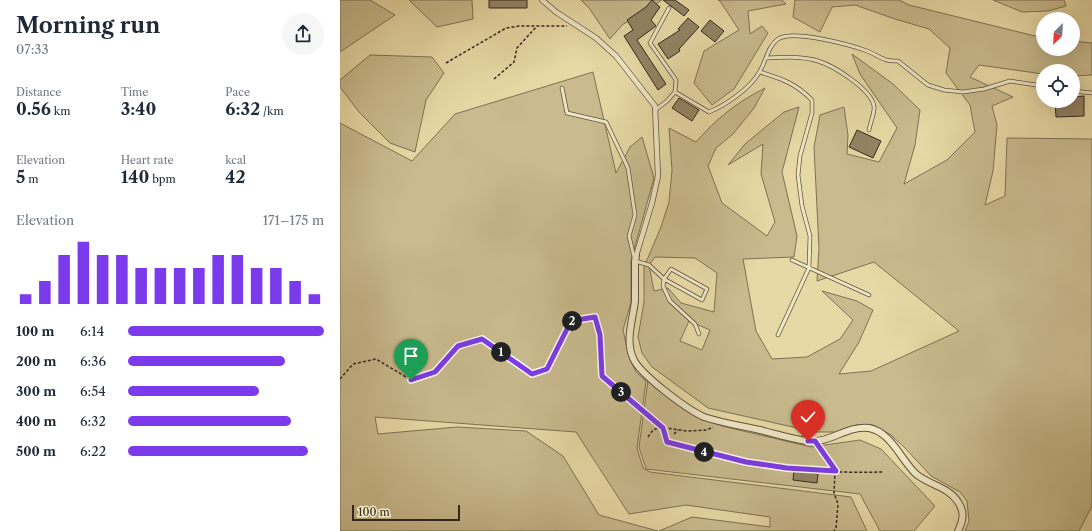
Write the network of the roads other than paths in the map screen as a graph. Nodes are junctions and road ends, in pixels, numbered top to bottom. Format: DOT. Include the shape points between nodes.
graph roads {
  1 [pos="542,0"];
  2 [pos="669,8"];
  3 [pos="766,58"];
  4 [pos="760,72"];
  5 [pos="1036,85"];
  6 [pos="562,88"];
  7 [pos="1080,91"];
  8 [pos="675,92"];
  9 [pos="1092,93"];
  10 [pos="656,110"];
  11 [pos="869,130"];
  12 [pos="635,258"];
  13 [pos="792,260"];
  14 [pos="809,268"];
  15 [pos="664,279"];
  16 [pos="869,296"];
  17 [pos="699,334"];
  18 [pos="778,335"];
  19 [pos="958,531"];
  1 -- 10 [label="street" via="596,38 616,56 647,94"];
  2 -- 8 [label="lane" via="650,43 676,80"];
  3 -- 4 [label="lane"];
  3 -- 5 [label="lane" via="778,39 793,35 835,41 867,51 887,62 898,61 928,85 944,90 984,90 1010,81"];
  3 -- 11 [label="lane" via="792,57 818,61 838,71 862,88 871,98 874,108"];
  4 -- 8 [label="lane" via="738,96 709,112"];
  4 -- 14 [label="lane" via="784,79 800,88 812,100 812,113 800,156 798,175 802,206 810,236"];
  6 -- 12 [label="lane" via="567,113 606,122 628,168 635,215 629,236"];
  7 -- 9 [label="lane"];
  8 -- 10 [label="lane"];
  10 -- 12 [label="street" via="658,176"];
  12 -- 15 [label="lane" via="649,264"];
  12 -- 19 [label="street" via="635,301 630,342 632,357 641,371 656,384 703,416 808,441 828,439 862,428 880,432 916,474 957,500 963,514"];
  13 -- 14 [label="lane"];
  14 -- 16 [label="lane"];
  14 -- 18 [label="lane"];
  15 -- 15 [label="lane" via="671,269 707,289 702,300"];
  15 -- 17 [label="lane" via="663,286 670,301 695,324"];
}
